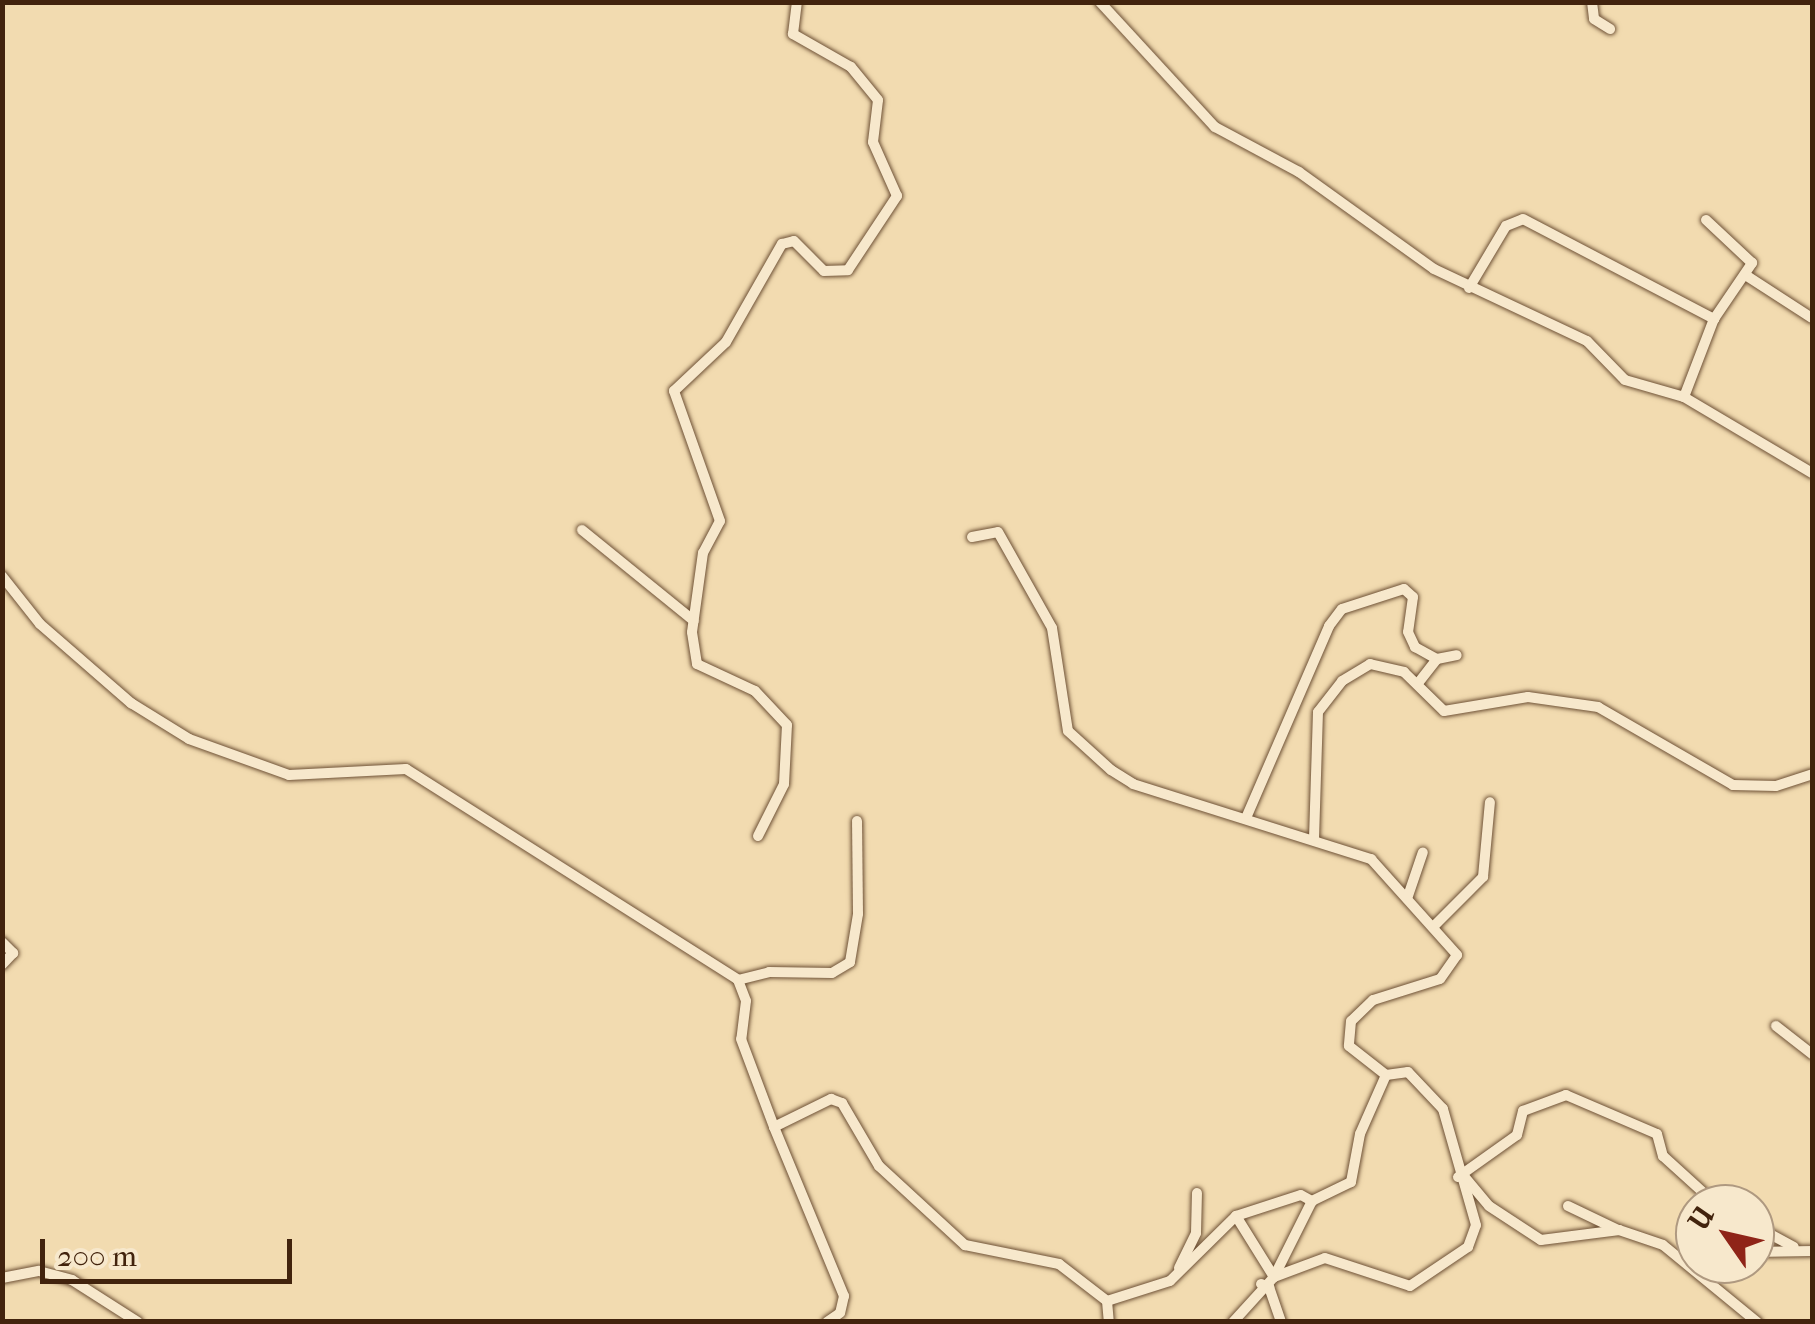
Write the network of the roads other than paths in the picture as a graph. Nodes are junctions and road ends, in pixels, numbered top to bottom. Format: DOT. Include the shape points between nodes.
graph roads {
  1 [pos="797,2"];
  2 [pos="1100,2"];
  3 [pos="1124,2"];
  4 [pos="1592,2"];
  5 [pos="1118,16"];
  6 [pos="1610,29"];
  7 [pos="1706,220"];
  8 [pos="1747,276"];
  9 [pos="1469,288"];
  10 [pos="1812,318"];
  11 [pos="1714,319"];
  12 [pos="1684,396"];
  13 [pos="1812,472"];
  14 [pos="582,530"];
  15 [pos="972,537"];
  16 [pos="2,576"];
  17 [pos="694,621"];
  18 [pos="1457,656"];
  19 [pos="1437,659"];
  20 [pos="1419,682"];
  21 [pos="1812,774"];
  22 [pos="1490,802"];
  23 [pos="1246,818"];
  24 [pos="857,821"];
  25 [pos="758,836"];
  26 [pos="1314,839"];
  27 [pos="1423,852"];
  28 [pos="1408,896"];
  29 [pos="1432,928"];
  30 [pos="2,942"];
  31 [pos="2,965"];
  32 [pos="738,980"];
  33 [pos="1776,1026"];
  34 [pos="1812,1054"];
  35 [pos="1386,1075"];
  36 [pos="774,1127"];
  37 [pos="1460,1176"];
  38 [pos="1693,1184"];
  39 [pos="1197,1193"];
  40 [pos="1312,1201"];
  41 [pos="1568,1206"];
  42 [pos="1236,1216"];
  43 [pos="1619,1230"];
  44 [pos="1775,1237"];
  45 [pos="1794,1248"];
  46 [pos="1775,1250"];
  47 [pos="1812,1251"];
  48 [pos="1675,1254"];
  49 [pos="1274,1277"];
  50 [pos="2,1278"];
  51 [pos="1170,1281"];
  52 [pos="1261,1284"];
  53 [pos="1712,1284"];
  54 [pos="1107,1301"];
  55 [pos="138,1322"];
  56 [pos="827,1322"];
  57 [pos="1109,1322"];
  58 [pos="1232,1322"];
  59 [pos="1281,1322"];
  60 [pos="1757,1322"];
  1 -- 17 [label="street" via="793,34 851,67 878,100 873,142 897,196 848,270 824,271 794,240 782,244 726,342 674,392 720,521 704,553"];
  2 -- 5 [label="street"];
  3 -- 5 [label="street"];
  4 -- 6 [label="street" via="1594,20"];
  5 -- 9 [label="street" via="1215,127 1299,172"];
  7 -- 8 [label="street" via="1750,258"];
  8 -- 10 [label="street"];
  8 -- 11 [label="street"];
  9 -- 11 [label="street" via="1506,226 1524,219"];
  9 -- 12 [label="street" via="1587,341 1625,380"];
  11 -- 12 [label="street"];
  12 -- 13 [label="street"];
  14 -- 17 [label="street"];
  15 -- 23 [label="street" via="998,532 1052,628 1064,722 1075,738 1133,784"];
  16 -- 32 [label="street" via="40,624 131,702 189,738 289,776 406,769"];
  17 -- 25 [label="street" via="696,664 756,691 787,725 784,784"];
  18 -- 19 [label="street"];
  19 -- 20 [label="street"];
  19 -- 23 [label="street" via="1410,640 1409,591 1342,609 1328,626"];
  20 -- 21 [label="street" via="1444,711 1528,697 1598,707 1733,786 1776,786"];
  20 -- 26 [label="street" via="1394,667 1362,666 1323,704 1315,726"];
  22 -- 29 [label="street" via="1482,877"];
  23 -- 26 [label="street"];
  24 -- 32 [label="street" via="858,914 850,962 832,973 769,972"];
  26 -- 28 [label="street" via="1371,859"];
  27 -- 28 [label="street"];
  28 -- 29 [label="street"];
  29 -- 35 [label="street" via="1452,943 1455,964 1430,983 1372,1000 1348,1030 1355,1054"];
  30 -- 31 [label="street" via="13,953"];
  32 -- 36 [label="street" via="746,1002 741,1040"];
  33 -- 34 [label="street"];
  35 -- 37 [label="street" via="1408,1072 1436,1099"];
  35 -- 40 [label="street" via="1360,1134 1351,1182"];
  36 -- 54 [label="street" via="832,1099 842,1103 879,1166 944,1231 965,1244 1059,1264"];
  36 -- 56 [label="street" via="844,1296 840,1313"];
  37 -- 38 [label="street" via="1517,1135 1523,1110 1566,1094 1653,1131 1667,1161"];
  37 -- 43 [label="street" via="1540,1240"];
  37 -- 49 [label="street" via="1476,1225 1472,1239 1416,1284 1403,1286 1325,1258"];
  39 -- 51 [label="street" via="1196,1233"];
  40 -- 42 [label="street" via="1301,1195"];
  40 -- 49 [label="street"];
  41 -- 43 [label="street"];
  42 -- 49 [label="street"];
  42 -- 51 [label="street"];
  43 -- 48 [label="street"];
  44 -- 45 [label="street"];
  45 -- 46 [label="street"];
  45 -- 47 [label="street"];
  49 -- 52 [label="street"];
  50 -- 55 [label="street" via="39,1271 72,1280"];
  51 -- 54 [label="street"];
  52 -- 58 [label="street"];
  52 -- 59 [label="street" via="1269,1287"];
  53 -- 60 [label="street"];
  54 -- 57 [label="street"];
}
